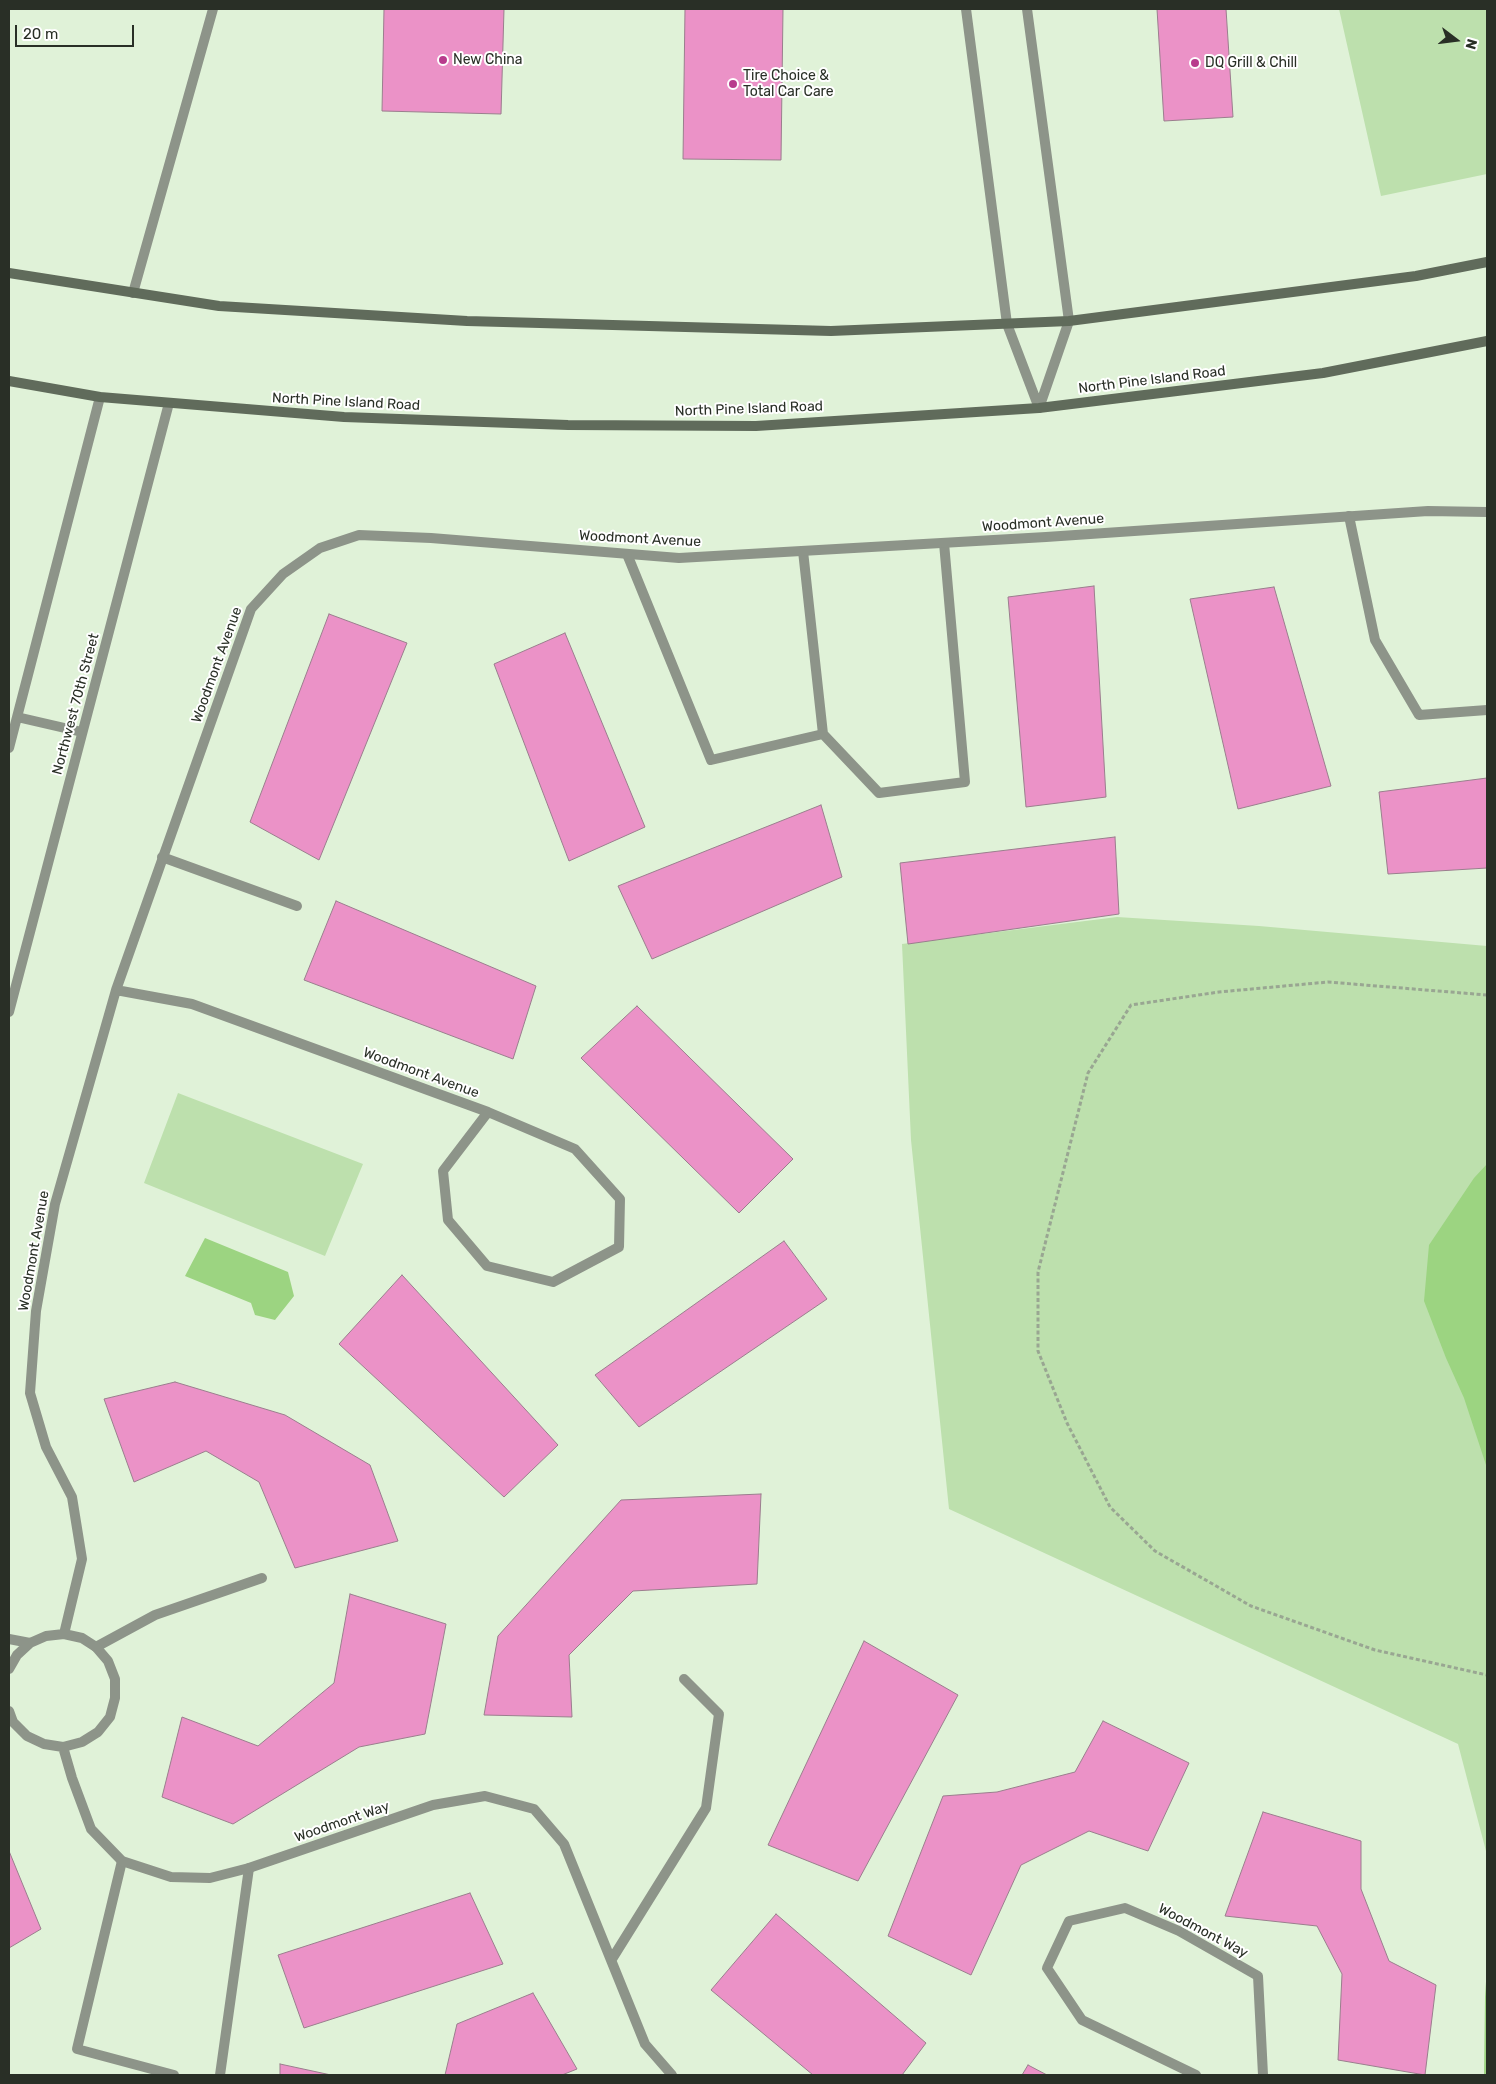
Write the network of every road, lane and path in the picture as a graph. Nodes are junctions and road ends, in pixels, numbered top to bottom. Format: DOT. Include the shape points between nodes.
graph roads {
  1 [pos="213,9"];
  2 [pos="966,9"];
  3 [pos="1027,9"];
  4 [pos="1487,262"];
  5 [pos="9,272"];
  6 [pos="133,293"];
  7 [pos="1069,321"];
  8 [pos="1007,324"];
  9 [pos="1487,341"];
  10 [pos="9,381"];
  11 [pos="100,396"];
  12 [pos="169,403"];
  13 [pos="1039,408"];
  14 [pos="1487,512"];
  15 [pos="1349,516"];
  16 [pos="944,543"];
  17 [pos="803,551"];
  18 [pos="627,554"];
  19 [pos="1487,710"];
  20 [pos="17,717"];
  21 [pos="82,732"];
  22 [pos="822,734"];
  23 [pos="9,748"];
  24 [pos="162,856"];
  25 [pos="297,906"];
  26 [pos="12,987"];
  27 [pos="116,990"];
  28 [pos="1487,995"];
  29 [pos="9,1012"];
  30 [pos="488,1112"];
  31 [pos="262,1578"];
  32 [pos="64,1634"];
  33 [pos="9,1638"];
  34 [pos="30,1643"];
  35 [pos="96,1647"];
  36 [pos="9,1669"];
  37 [pos="1487,1675"];
  38 [pos="684,1679"];
  39 [pos="9,1711"];
  40 [pos="63,1747"];
  41 [pos="122,1860"];
  42 [pos="249,1868"];
  43 [pos="612,1959"];
  44 [pos="174,2075"];
  45 [pos="220,2075"];
  46 [pos="672,2075"];
  47 [pos="1196,2075"];
  48 [pos="1263,2075"];
  1 -- 6 [label="street"];
  2 -- 8 [label="street"];
  3 -- 7 [label="street"];
  4 -- 7 [label="main road" via="1416,276"];
  5 -- 6 [label="main road"];
  6 -- 8 [label="main road" via="219,306 467,321 831,331"];
  7 -- 8 [label="main road"];
  7 -- 13 [label="street"];
  8 -- 13 [label="street"];
  9 -- 13 [label="main road, North Pine Island Road" via="1323,373"];
  10 -- 11 [label="main road, North Pine Island Road"];
  11 -- 12 [label="main road, North Pine Island Road"];
  11 -- 20 [label="street"];
  12 -- 13 [label="main road, North Pine Island Road" via="344,418 578,425 756,426"];
  12 -- 21 [label="street, Northwest 70th Street"];
  14 -- 15 [label="street, Woodmont Avenue" via="1428,511"];
  15 -- 16 [label="street, Woodmont Avenue"];
  15 -- 19 [label="street" via="1375,640 1419,715"];
  16 -- 17 [label="street, Woodmont Avenue"];
  16 -- 22 [label="street" via="965,782 879,793"];
  17 -- 18 [label="street, Woodmont Avenue" via="678,558"];
  17 -- 22 [label="street"];
  18 -- 22 [label="street" via="711,760"];
  18 -- 24 [label="street, Woodmont Avenue" via="359,535 320,548 283,574 251,609"];
  20 -- 21 [label="street"];
  20 -- 23 [label="street"];
  21 -- 26 [label="street, Northwest 70th Street"];
  24 -- 25 [label="street"];
  24 -- 27 [label="street, Woodmont Avenue"];
  26 -- 29 [label="street, Northwest 70th Street"];
  27 -- 30 [label="street, Woodmont Avenue" via="192,1004"];
  27 -- 32 [label="street, Woodmont Avenue" via="55,1204 36,1312 30,1393 46,1447 72,1497 82,1559"];
  28 -- 37 [label="path" via="1328,982 1219,992 1132,1005 1088,1072 1038,1272 1038,1351 1067,1423 1110,1507 1155,1551 1251,1606 1375,1650"];
  30 -- 30 [label="street, Woodmont Avenue" via="576,1149 620,1198 619,1247 553,1282 487,1266 448,1220 442,1171"];
  31 -- 35 [label="street" via="155,1615"];
  32 -- 34 [label="street" via="46,1636"];
  32 -- 35 [label="street" via="82,1638"];
  33 -- 34 [label="street"];
  34 -- 36 [label="street" via="17,1655"];
  35 -- 40 [label="street" via="108,1660 115,1679 110,1717 98,1732 82,1742"];
  38 -- 43 [label="street" via="719,1714 706,1808"];
  39 -- 40 [label="street" via="13,1722 27,1736 44,1744"];
  40 -- 41 [label="street, Woodmont Way" via="91,1829"];
  41 -- 42 [label="street, Woodmont Way" via="170,1877 210,1878"];
  41 -- 44 [label="street" via="77,2049"];
  42 -- 43 [label="street, Woodmont Way" via="433,1805 485,1796 534,1809 564,1844"];
  42 -- 45 [label="street"];
  43 -- 46 [label="street, Woodmont Way" via="645,2044"];
  47 -- 48 [label="street, Woodmont Way" via="1082,2020 1047,1968 1069,1921 1125,1908 1178,1931 1258,1976"];
}
